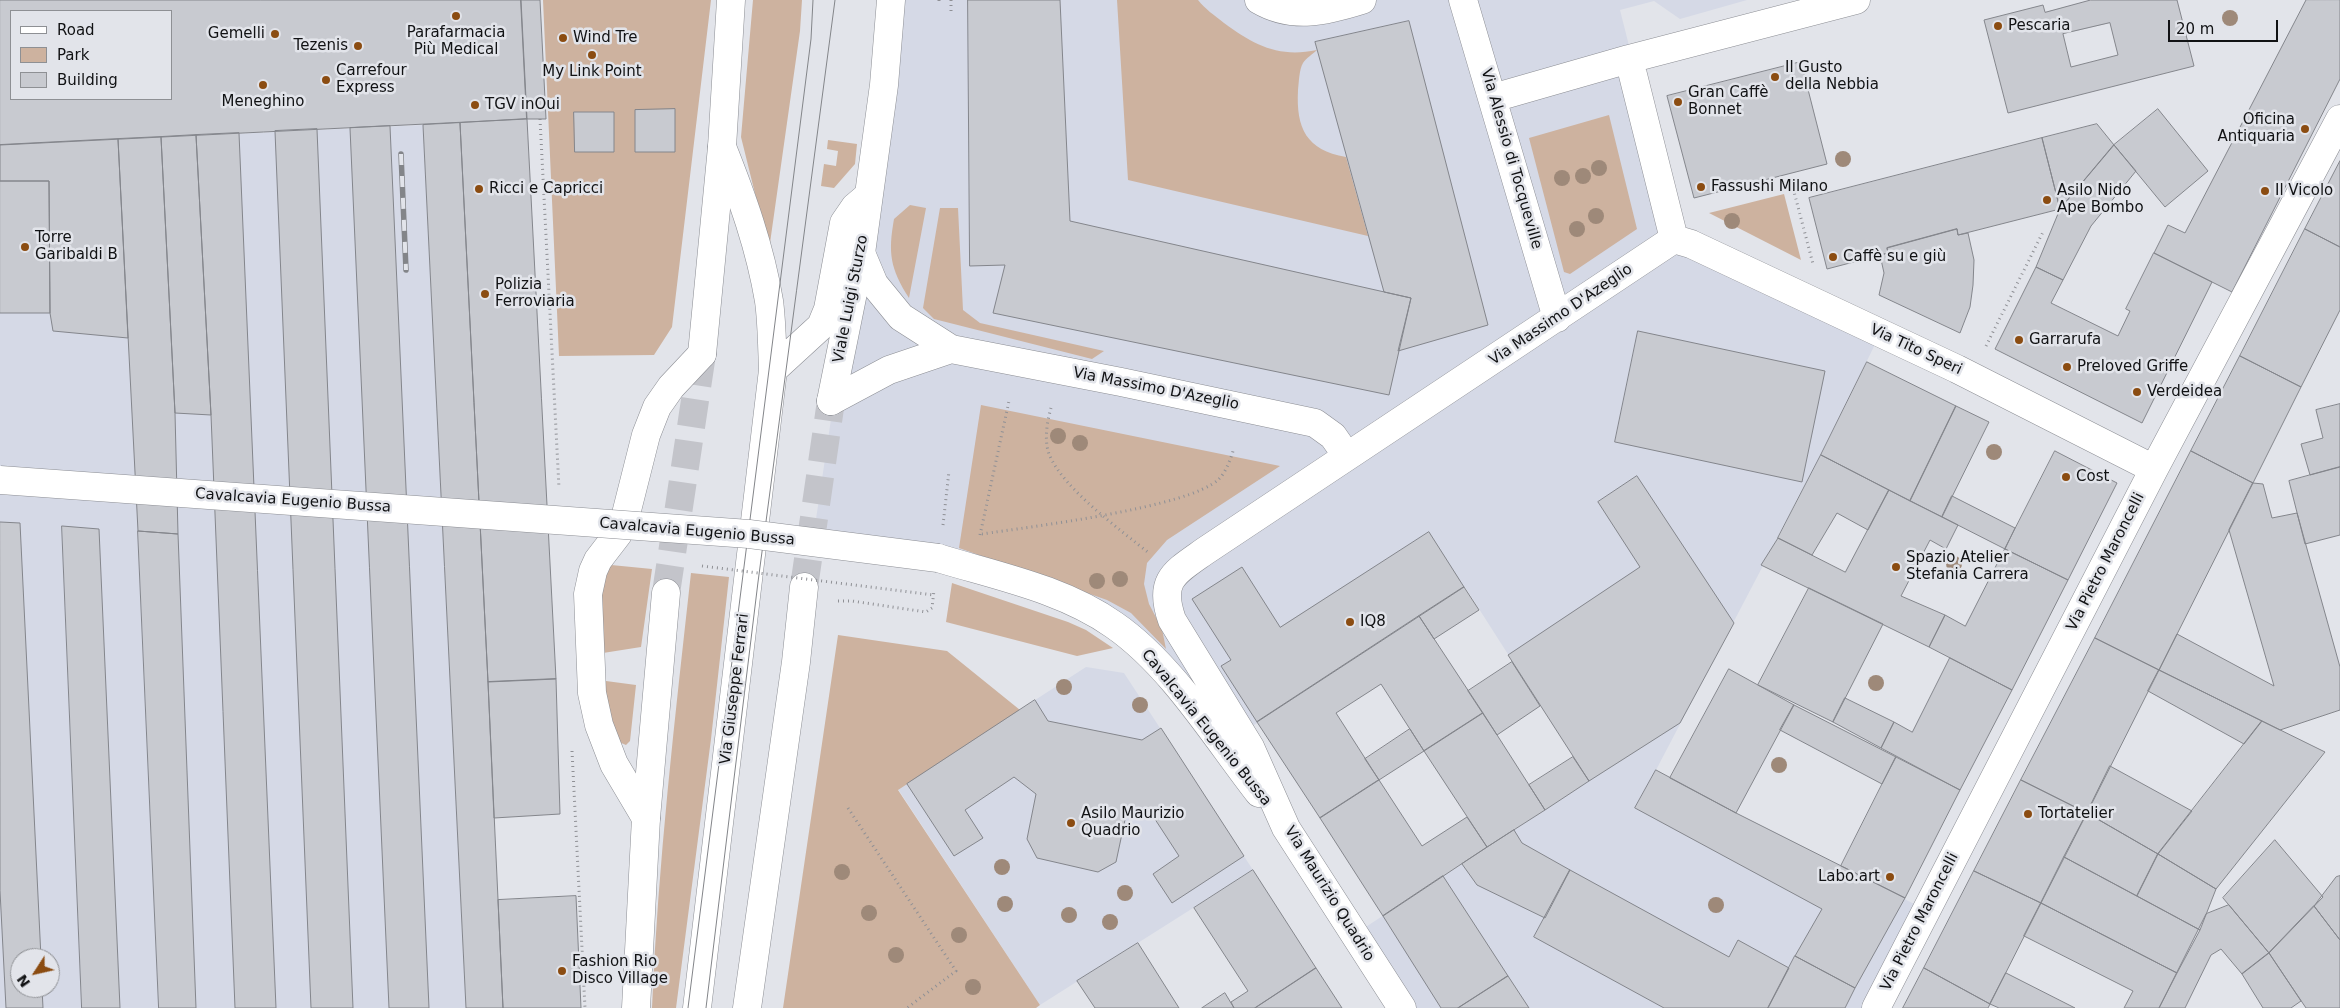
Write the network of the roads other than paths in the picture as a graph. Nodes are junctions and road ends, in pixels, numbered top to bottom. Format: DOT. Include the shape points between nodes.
graph roads {
  1 [pos="731,0"];
  2 [pos="891,0"];
  3 [pos="1259,0"];
  4 [pos="1362,0"];
  5 [pos="1463,0"];
  6 [pos="1856,0"];
  7 [pos="1629,59"];
  8 [pos="1493,98"];
  9 [pos="2340,119"];
  10 [pos="722,147"];
  11 [pos="868,196"];
  12 [pos="1674,239"];
  13 [pos="861,253"];
  14 [pos="1557,318"];
  15 [pos="951,349"];
  16 [pos="773,370"];
  17 [pos="831,401"];
  18 [pos="1347,456"];
  19 [pos="2154,469"];
  20 [pos="0,480"];
  21 [pos="804,587"];
  22 [pos="666,593"];
  23 [pos="1172,620"];
  24 [pos="646,818"];
  25 [pos="1286,828"];
  26 [pos="636,1008"];
  27 [pos="696,1008"];
  28 [pos="747,1008"];
  29 [pos="1402,1008"];
  30 [pos="1876,1008"];
  1 -- 10 [label="street"];
  2 -- 11 [label="street, Viale Luigi Sturzo" via="884,85"];
  3 -- 4 [label="street" via="1273,8 1304,14"];
  5 -- 8 [label="street, Via Alessio di Tocqueville"];
  6 -- 7 [label="street"];
  7 -- 8 [label="street"];
  7 -- 12 [label="street"];
  8 -- 14 [label="street, Via Alessio di Tocqueville"];
  9 -- 19 [label="street, Via Pietro Maroncelli"];
  10 -- 16 [label="street" via="747,212 763,269 769,301"];
  10 -- 24 [label="street" via="702,354 657,407 646,435 625,518 593,571 588,594 592,693 597,717 614,764"];
  11 -- 13 [label="street, Viale Luigi Sturzo"];
  11 -- 16 [label="street, Viale Luigi Sturzo" via="844,223 828,309 821,326"];
  12 -- 14 [label="street, Via Massimo D'Azeglio"];
  12 -- 19 [label="street, Via Tito Speri" via="1957,369"];
  13 -- 15 [label="street, Via Massimo D'Azeglio" via="874,284 901,317"];
  13 -- 17 [label="street, Viale Luigi Sturzo"];
  14 -- 18 [label="street, Via Massimo D'Azeglio"];
  15 -- 17 [label="street, Via Massimo D'Azeglio" via="889,370"];
  15 -- 18 [label="street, Via Massimo D'Azeglio" via="1315,423 1333,436"];
  16 -- 27 [label="street, Via Giuseppe Ferrari"];
  18 -- 23 [label="street, Via Massimo D'Azeglio" via="1187,564 1171,579 1166,594"];
  19 -- 30 [label="street, Via Pietro Maroncelli"];
  20 -- 25 [label="street, Cavalcavia Eugenio Bussa, bridge" via="749,534 938,558 1071,600 1113,624 1144,649 1174,684"];
  21 -- 28 [label="street"];
  22 -- 24 [label="street"];
  23 -- 25 [label="street, Via Maurizio Quadrio" via="1250,747"];
  24 -- 26 [label="street"];
  25 -- 29 [label="street, Via Maurizio Quadrio"];
}
